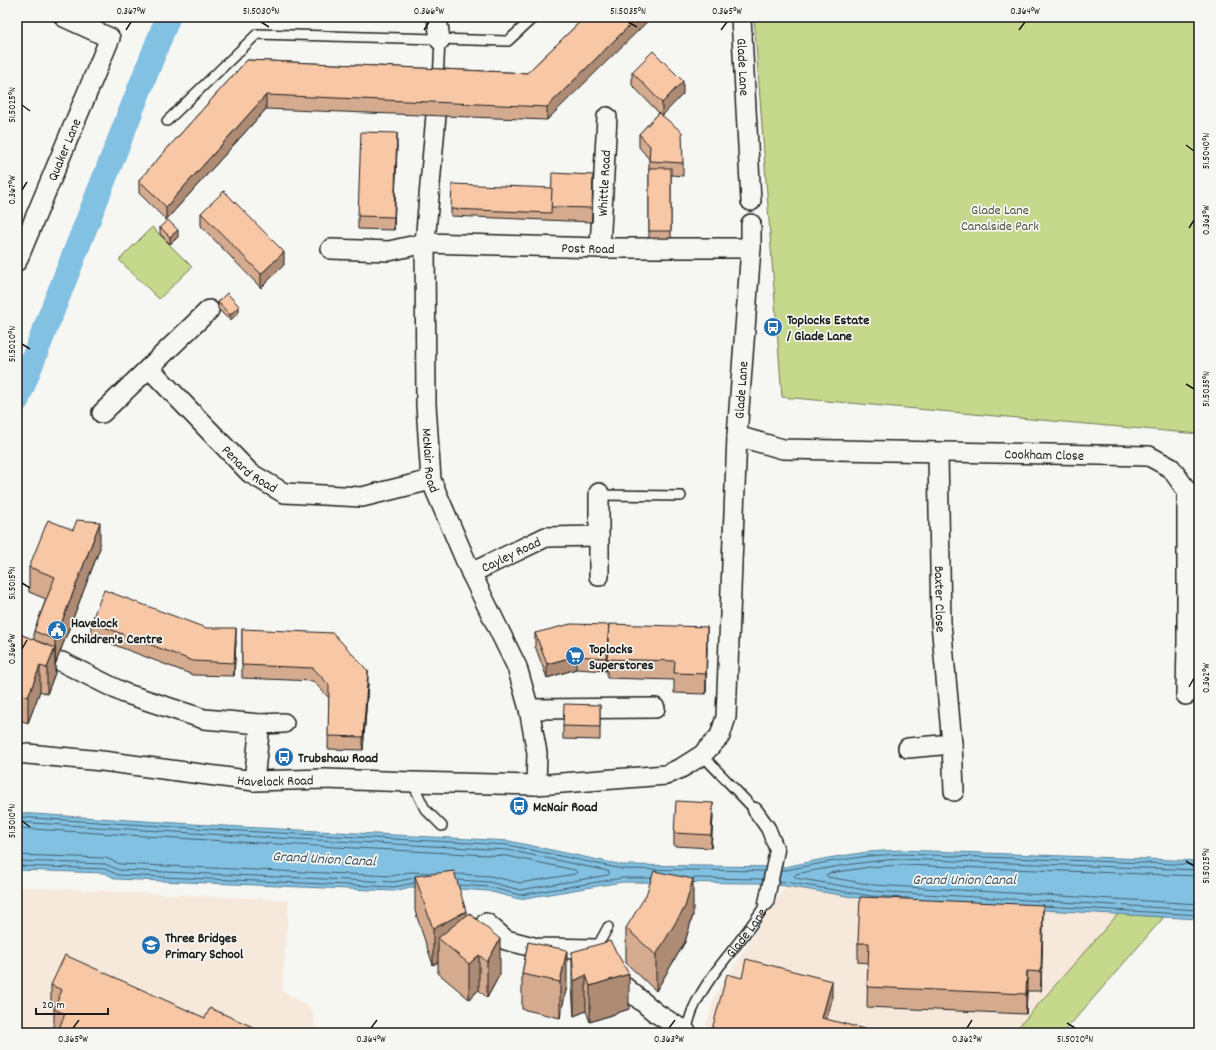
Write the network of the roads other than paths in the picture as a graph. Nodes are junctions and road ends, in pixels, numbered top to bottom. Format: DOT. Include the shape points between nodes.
graph roads {
  1 [pos="64,17"];
  2 [pos="437,17"];
  3 [pos="534,17"];
  4 [pos="741,17"];
  5 [pos="440,40"];
  6 [pos="438,82"];
  7 [pos="436,115"];
  8 [pos="607,117"];
  9 [pos="167,121"];
  10 [pos="751,201"];
  11 [pos="751,224"];
  12 [pos="425,243"];
  13 [pos="600,248"];
  14 [pos="751,248"];
  15 [pos="331,249"];
  16 [pos="17,261"];
  17 [pos="209,310"];
  18 [pos="149,368"];
  19 [pos="102,413"];
  20 [pos="737,436"];
  21 [pos="938,452"];
  22 [pos="431,480"];
  23 [pos="599,494"];
  24 [pos="681,496"];
  25 [pos="599,536"];
  26 [pos="471,573"];
  27 [pos="599,576"];
  28 [pos="1193,642"];
  29 [pos="62,662"];
  30 [pos="1186,695"];
  31 [pos="655,708"];
  32 [pos="529,710"];
  33 [pos="284,723"];
  34 [pos="260,724"];
  35 [pos="952,744"];
  36 [pos="908,748"];
  37 [pos="17,752"];
  38 [pos="702,755"];
  39 [pos="254,781"];
  40 [pos="412,782"];
  41 [pos="536,785"];
  42 [pos="954,791"];
  43 [pos="755,810"];
  44 [pos="442,826"];
  45 [pos="766,903"];
  46 [pos="486,923"];
  47 [pos="608,927"];
  48 [pos="596,948"];
  49 [pos="686,1032"];
  1 -- 16 [label="street, Quaker Lane" via="102,34"];
  2 -- 5 [label="street"];
  3 -- 5 [label="lane" via="508,41"];
  4 -- 10 [label="street, Glade Lane"];
  5 -- 6 [label="lane"];
  5 -- 9 [label="lane" via="257,34"];
  7 -- 12 [label="street, McNair Road"];
  8 -- 13 [label="street, Whittle Road"];
  10 -- 11 [label="lane, Glade Lane"];
  11 -- 14 [label="street, Glade Lane"];
  12 -- 13 [label="street, Post Road"];
  12 -- 15 [label="street, Post Road" via="388,251"];
  12 -- 22 [label="street, McNair Road" via="426,405"];
  13 -- 14 [label="street, Post Road"];
  14 -- 20 [label="street, Glade Lane"];
  17 -- 18 [label="street"];
  18 -- 19 [label="street"];
  18 -- 22 [label="street, Penard Road" via="250,473 284,493 362,497"];
  20 -- 21 [label="street, Cookham Close" via="783,449"];
  20 -- 38 [label="street, Glade Lane" via="726,717 720,736"];
  21 -- 28 [label="street, Cookham Close" via="1149,456 1171,468 1186,491"];
  21 -- 35 [label="street, Baxter Close" via="942,623"];
  22 -- 26 [label="street, McNair Road"];
  23 -- 24 [label="lane"];
  23 -- 25 [label="street"];
  25 -- 26 [label="street, Cayley Road" via="546,537"];
  25 -- 27 [label="street"];
  26 -- 32 [label="street, McNair Road" via="517,667"];
  28 -- 30 [label="street, Cookham Close"];
  29 -- 34 [label="street" via="124,693 204,719"];
  31 -- 32 [label="street"];
  32 -- 41 [label="street, McNair Road" via="537,753"];
  33 -- 34 [label="street"];
  34 -- 39 [label="street"];
  35 -- 36 [label="street"];
  35 -- 42 [label="street, Baxter Close"];
  37 -- 39 [label="street, Havelock Road"];
  38 -- 41 [label="street, Glade Lane" via="666,775"];
  38 -- 43 [label="lane, Glade Lane"];
  39 -- 40 [label="street, Havelock Road" via="325,779"];
  40 -- 41 [label="street, Havelock Road"];
  40 -- 44 [label="lane" via="425,809"];
  43 -- 45 [label="street, Glade Lane" via="768,828 777,850"];
  45 -- 49 [label="lane, Glade Lane" via="750,929 710,980 694,1007"];
  46 -- 48 [label="street" via="506,940 537,948"];
  47 -- 48 [label="lane"];
  48 -- 49 [label="street" via="620,983 656,1014"];
}
